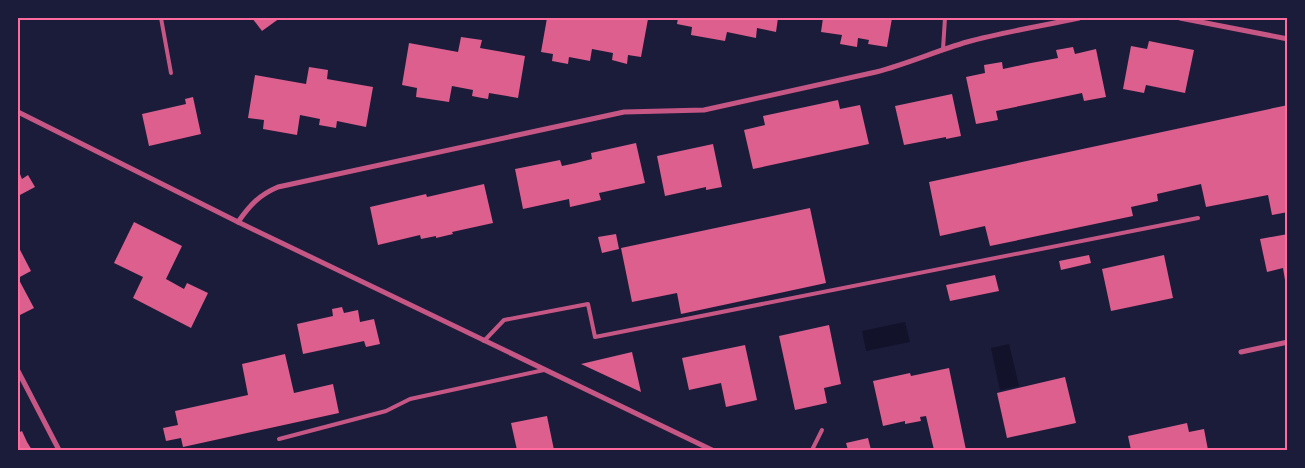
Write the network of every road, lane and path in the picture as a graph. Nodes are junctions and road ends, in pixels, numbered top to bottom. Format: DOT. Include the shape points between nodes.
graph roads {
  1 [pos="160,18"];
  2 [pos="945,18"];
  3 [pos="1079,18"];
  4 [pos="1180,18"];
  5 [pos="1288,39"];
  6 [pos="944,49"];
  7 [pos="171,74"];
  8 [pos="18,112"];
  9 [pos="1198,218"];
  10 [pos="238,222"];
  11 [pos="484,341"];
  12 [pos="1288,342"];
  13 [pos="1241,352"];
  14 [pos="18,370"];
  15 [pos="544,370"];
  16 [pos="822,430"];
  17 [pos="279,439"];
  18 [pos="59,450"];
  19 [pos="712,450"];
  20 [pos="812,450"];
  1 -- 7 [label="lane"];
  2 -- 6 [label="lane"];
  3 -- 6 [label="street"];
  4 -- 5 [label="street"];
  6 -- 10 [label="street" via="900,66 704,110 624,112 278,187 254,200"];
  8 -- 10 [label="street"];
  9 -- 11 [label="lane" via="595,337 588,304 504,320"];
  10 -- 11 [label="street"];
  11 -- 15 [label="street"];
  12 -- 13 [label="street"];
  14 -- 18 [label="street"];
  15 -- 17 [label="lane" via="410,399 386,411"];
  15 -- 19 [label="street"];
  16 -- 20 [label="lane"];
}
